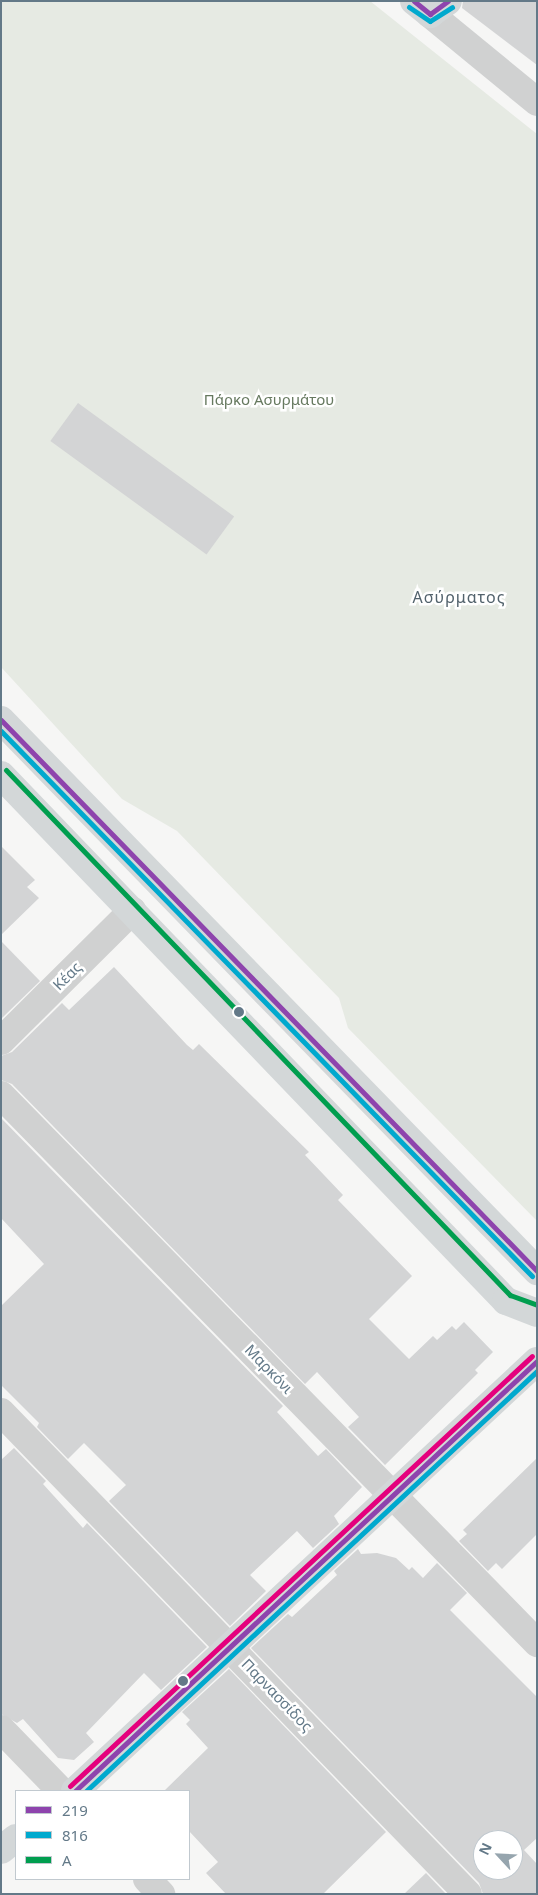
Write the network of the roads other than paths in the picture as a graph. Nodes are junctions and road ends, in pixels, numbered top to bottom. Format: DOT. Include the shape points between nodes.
graph roads {
  1 [pos="430,6"];
  2 [pos="537,102"];
  3 [pos="1,720"];
  4 [pos="1,775"];
  5 [pos="132,911"];
  6 [pos="1,1040"];
  7 [pos="1,1095"];
  8 [pos="537,1271"];
  9 [pos="537,1313"];
  10 [pos="537,1360"];
  11 [pos="1,1412"];
  12 [pos="392,1495"];
  13 [pos="537,1643"];
  14 [pos="231,1646"];
  15 [pos="1,1729"];
  16 [pos="60,1790"];
  17 [pos="77,1790"];
  18 [pos="15,1839"];
  19 [pos="1,1850"];
  20 [pos="147,1880"];
  21 [pos="161,1894"];
  22 [pos="468,1894"];
  1 -- 2 [label="street"];
  3 -- 8 [label="street"];
  4 -- 5 [label="street"];
  5 -- 6 [label="street, Κέας"];
  5 -- 9 [label="street" via="506,1301"];
  7 -- 12 [label="street, Μαρκόνι"];
  10 -- 12 [label="street"];
  11 -- 14 [label="street, Παρνασσίδος"];
  12 -- 13 [label="street, Μαρκόνι"];
  12 -- 14 [label="street"];
  14 -- 17 [label="street"];
  14 -- 22 [label="street, Παρνασσίδος"];
  15 -- 16 [label="street"];
  18 -- 19 [label="street"];
  20 -- 21 [label="street"];
}
